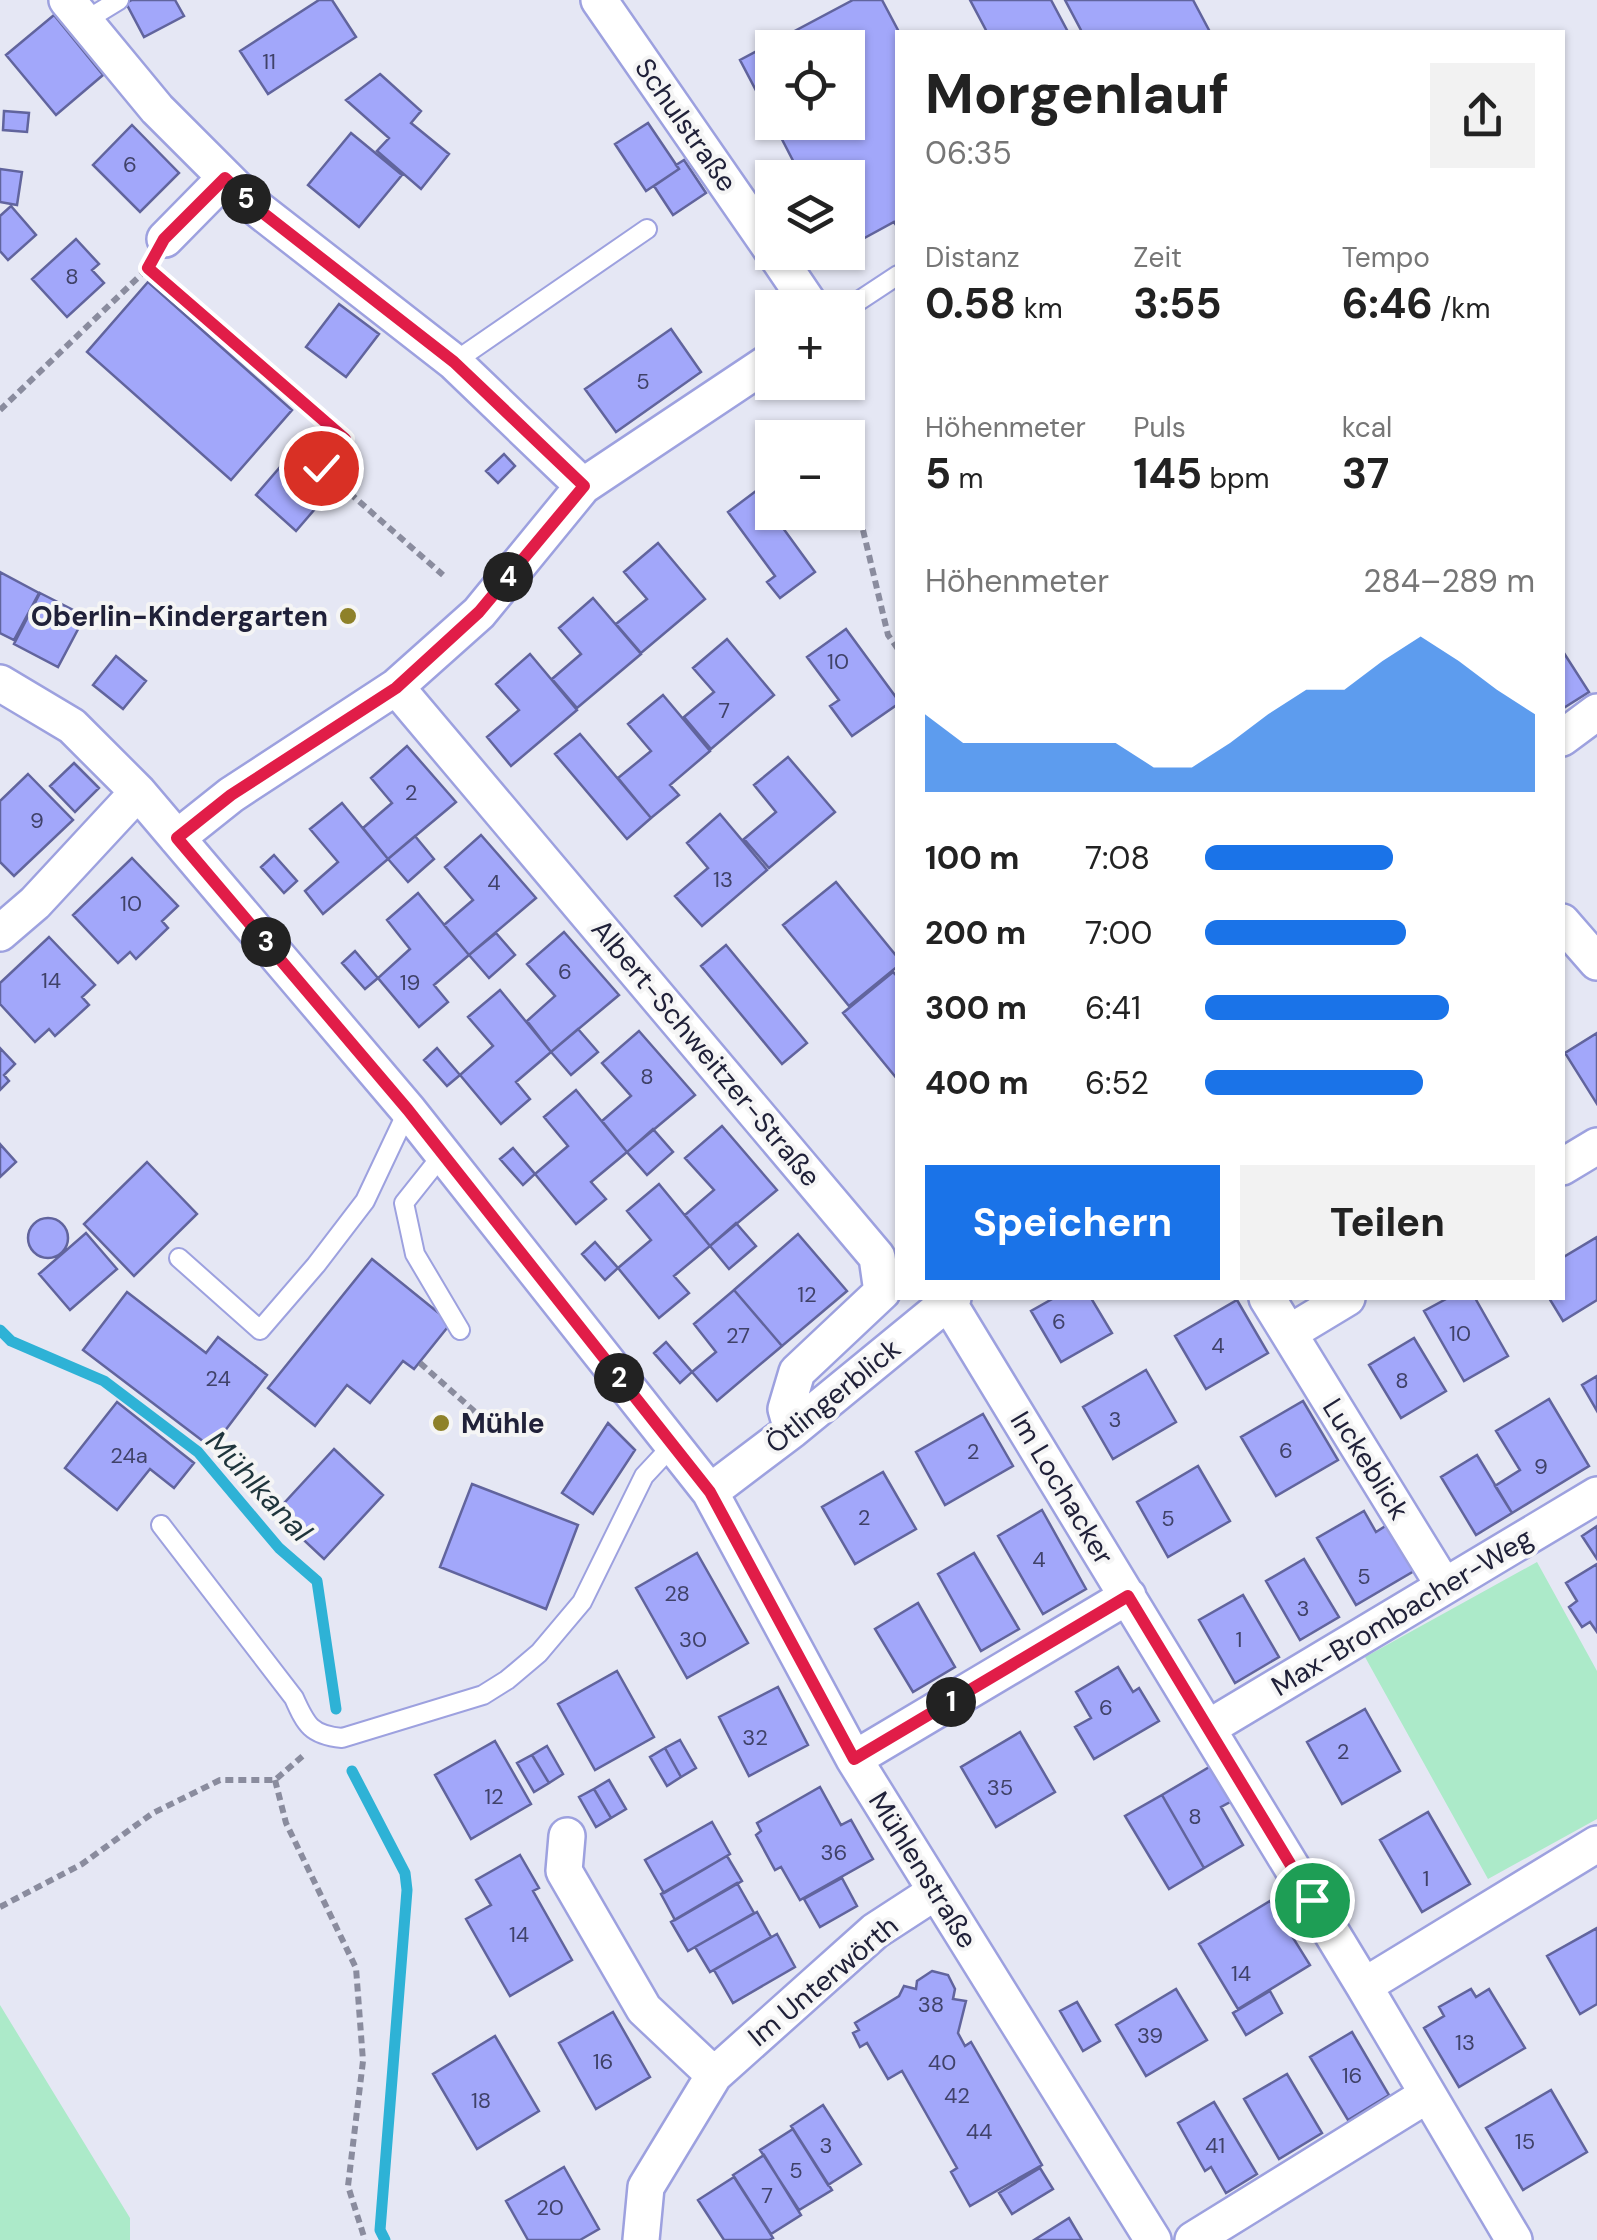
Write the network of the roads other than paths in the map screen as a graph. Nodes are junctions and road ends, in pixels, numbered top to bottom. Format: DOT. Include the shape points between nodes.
graph roads {
  1 [pos="119,0"];
  2 [pos="599,0"];
  3 [pos="75,11"];
  4 [pos="225,178"];
  5 [pos="755,226"];
  6 [pos="647,228"];
  7 [pos="164,239"];
  8 [pos="895,277"];
  9 [pos="865,297"];
  10 [pos="454,362"];
  11 [pos="755,371"];
  12 [pos="584,486"];
  13 [pos="0,683"];
  14 [pos="396,688"];
  15 [pos="1597,712"];
  16 [pos="1565,736"];
  17 [pos="138,792"];
  18 [pos="177,838"];
  19 [pos="1565,925"];
  20 [pos="0,933"];
  21 [pos="1597,962"];
  22 [pos="408,1110"];
  23 [pos="1597,1146"];
  24 [pos="443,1154"];
  25 [pos="1565,1165"];
  26 [pos="179,1258"];
  27 [pos="951,1300"];
  28 [pos="1268,1300"];
  29 [pos="1344,1300"];
  30 [pos="460,1330"];
  31 [pos="1289,1333"];
  32 [pos="792,1430"];
  33 [pos="672,1446"];
  34 [pos="710,1492"];
  35 [pos="1597,1495"];
  36 [pos="162,1525"];
  37 [pos="1444,1586"];
  38 [pos="1128,1596"];
  39 [pos="1208,1728"];
  40 [pos="854,1759"];
  41 [pos="567,1836"];
  42 [pos="1597,1844"];
  43 [pos="935,1892"];
  44 [pos="1364,1986"];
  45 [pos="714,2075"];
  46 [pos="1427,2095"];
  47 [pos="641,2240"];
  48 [pos="1153,2240"];
  49 [pos="1193,2240"];
  50 [pos="1514,2240"];
  1 -- 3 [label="lane"];
  2 -- 5 [label="street, Schulstraße"];
  3 -- 4 [label="street"];
  4 -- 7 [label="street"];
  4 -- 10 [label="street"];
  6 -- 10 [label="lane"];
  8 -- 9 [label="lane"];
  10 -- 12 [label="street"];
  11 -- 12 [label="street"];
  12 -- 14 [label="street" via="479,612"];
  13 -- 17 [label="street, Mühlenstraße" via="72,726"];
  14 -- 18 [label="street"];
  14 -- 32 [label="street, Albert-Schweitzer-Straße" via="877,1257 882,1292 797,1372 786,1409"];
  15 -- 16 [label="street"];
  17 -- 18 [label="street, Mühlenstraße"];
  17 -- 20 [label="street"];
  18 -- 22 [label="street, Mühlenstraße"];
  19 -- 21 [label="street"];
  22 -- 24 [label="street, Mühlenstraße"];
  22 -- 26 [label="lane" via="366,1201 260,1330"];
  23 -- 25 [label="street"];
  24 -- 30 [label="lane" via="404,1203 415,1254"];
  24 -- 33 [label="street, Mühlenstraße"];
  27 -- 32 [label="street, Ötlingerblick"];
  27 -- 38 [label="street, Im Lochacker"];
  28 -- 31 [label="street, Luckeblick"];
  29 -- 31 [label="street"];
  31 -- 37 [label="street, Luckeblick"];
  32 -- 34 [label="street, Ötlingerblick"];
  33 -- 34 [label="street, Mühlenstraße"];
  33 -- 36 [label="lane" via="644,1476 582,1602 540,1653 483,1695 342,1738 305,1724 294,1698"];
  34 -- 40 [label="street, Mühlenstraße"];
  35 -- 37 [label="street, Max-Brombacher-Weg"];
  37 -- 39 [label="street, Max-Brombacher-Weg"];
  38 -- 39 [label="street, Im Lochacker"];
  38 -- 40 [label="street"];
  39 -- 44 [label="street, Im Lochacker"];
  40 -- 43 [label="street, Mühlenstraße"];
  41 -- 45 [label="street" via="564,1871 644,2009"];
  42 -- 44 [label="street"];
  43 -- 45 [label="street, Im Unterwörth" via="875,1931"];
  43 -- 48 [label="street, Mühlenstraße"];
  44 -- 46 [label="street, Im Lochacker"];
  45 -- 47 [label="street, Im Unterwörth" via="646,2186"];
  46 -- 49 [label="street"];
  46 -- 50 [label="street, Im Lochacker"];
}
